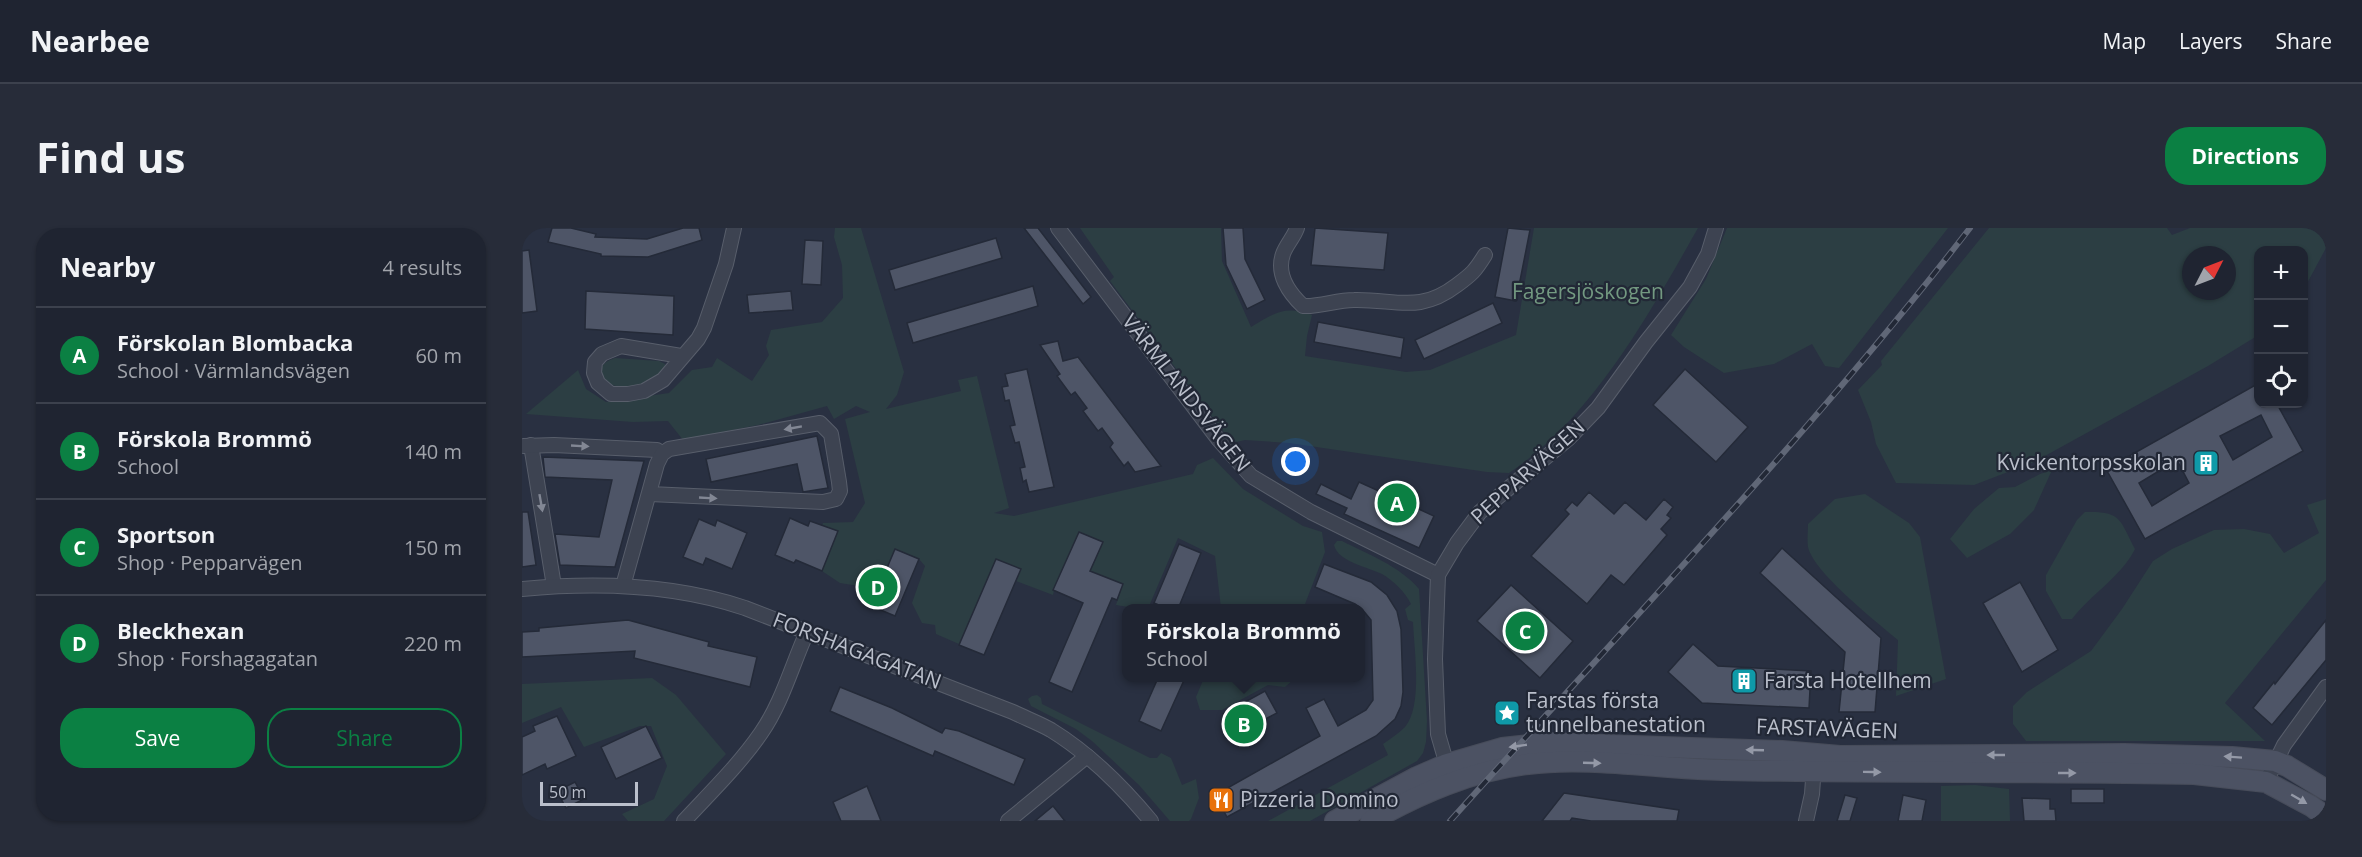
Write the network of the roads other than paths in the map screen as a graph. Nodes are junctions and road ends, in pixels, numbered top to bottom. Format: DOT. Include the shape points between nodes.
graph roads {
  1 [pos="734,228"];
  2 [pos="1058,228"];
  3 [pos="1297,228"];
  4 [pos="1716,228"];
  5 [pos="1485,255"];
  6 [pos="681,356"];
  7 [pos="527,446"];
  8 [pos="662,454"];
  9 [pos="650,494"];
  10 [pos="1438,575"];
  11 [pos="554,586"];
  12 [pos="623,586"];
  13 [pos="522,589"];
  14 [pos="807,632"];
  15 [pos="2326,687"];
  16 [pos="1087,756"];
  17 [pos="2275,761"];
  18 [pos="1814,762"];
  19 [pos="1449,773"];
  20 [pos="2266,782"];
  21 [pos="2326,790"];
  22 [pos="2326,817"];
  23 [pos="684,821"];
  24 [pos="1008,821"];
  25 [pos="1151,821"];
  26 [pos="1335,821"];
  27 [pos="1371,821"];
  28 [pos="1806,821"];
  1 -- 6 [label="street" via="704,328"];
  2 -- 10 [label="street, VÄRMLANDSVÄGEN" via="1212,432 1251,476 1311,512"];
  3 -- 5 [label="street" via="1283,253 1281,266 1292,296 1303,306 1342,300 1434,300 1473,274"];
  4 -- 10 [label="street, PEPPARVÄGEN" via="1708,254 1690,287 1598,408 1560,446 1480,512"];
  6 -- 6 [label="street" via="621,346 602,354 595,362 594,373 598,383 611,394 644,391 663,380"];
  7 -- 8 [label="street, one-way" via="657,450"];
  7 -- 11 [label="street, one-way"];
  8 -- 9 [label="street"];
  9 -- 8 [label="street, one-way" via="823,502 836,499 840,491 831,434 820,423 669,449"];
  9 -- 12 [label="street"];
  10 -- 19 [label="street, PEPPARVÄGEN" via="1438,734"];
  11 -- 12 [label="street, FORSHAGAGATAN"];
  11 -- 13 [label="street, FORSHAGAGATAN"];
  12 -- 14 [label="street, FORSHAGAGATAN" via="714,598"];
  14 -- 16 [label="street, FORSHAGAGATAN" via="1013,712 1051,730"];
  14 -- 23 [label="street" via="761,732"];
  15 -- 17 [label="street"];
  16 -- 24 [label="street"];
  16 -- 25 [label="street, FORSHAGAGATAN" via="1129,793"];
  17 -- 18 [label="street, FARSTAVÄGEN, one-way" via="2124,754 1840,756"];
  17 -- 20 [label="street"];
  17 -- 21 [label="street, FARSTAVÄGEN"];
  18 -- 19 [label="street, FARSTAVÄGEN" via="1546,743 1502,748"];
  18 -- 20 [label="street, FARSTAVÄGEN, one-way" via="2194,774"];
  18 -- 28 [label="street"];
  19 -- 26 [label="street, FARSTAVÄGEN" via="1417,777"];
  19 -- 27 [label="street, FARSTAVÄGEN"];
  20 -- 22 [label="street, FARSTAVÄGEN, one-way"];
}
